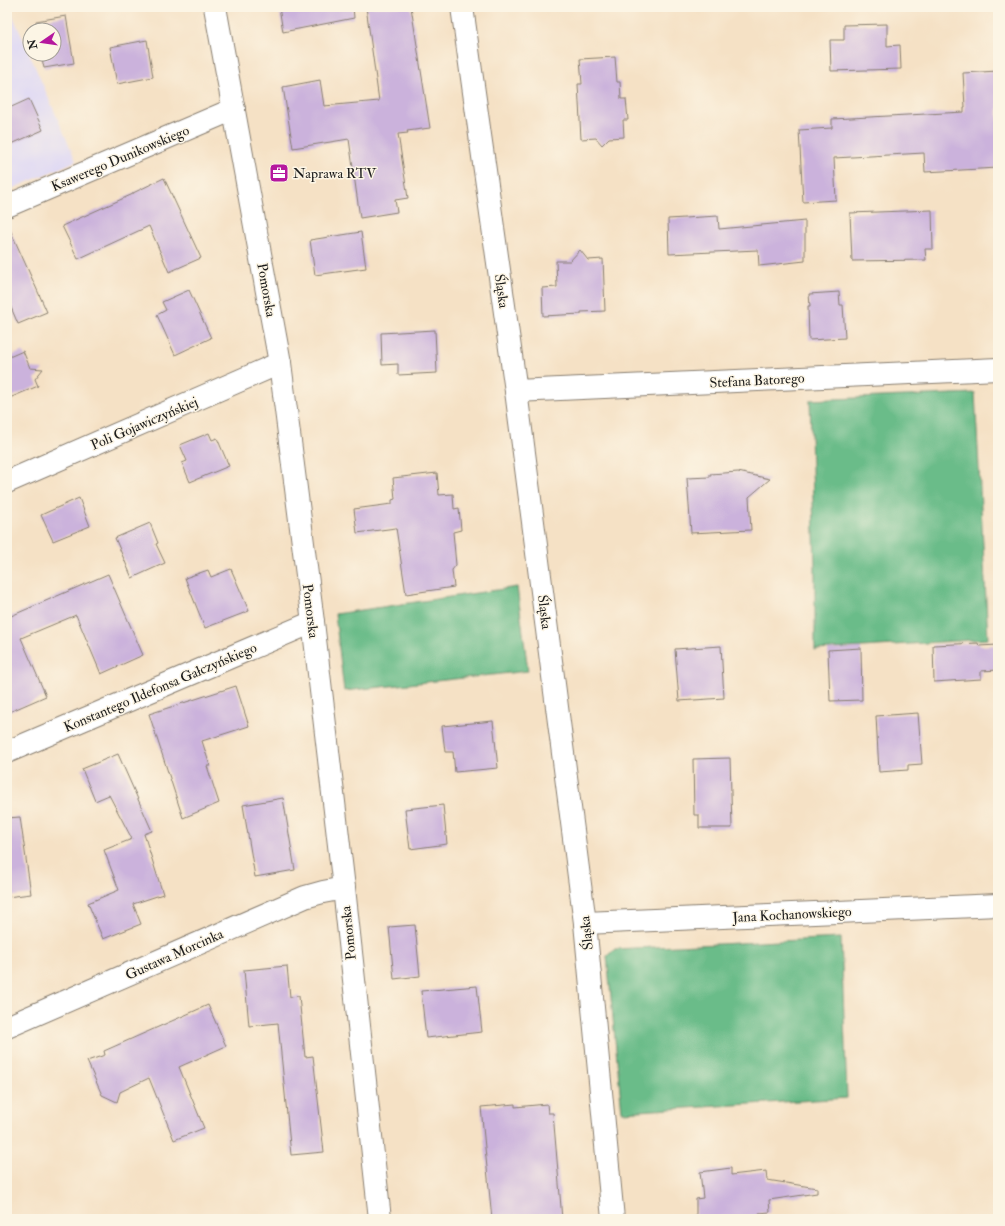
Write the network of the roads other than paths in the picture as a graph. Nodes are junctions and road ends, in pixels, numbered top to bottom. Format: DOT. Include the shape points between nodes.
graph roads {
  1 [pos="215,7"];
  2 [pos="462,7"];
  3 [pos="234,109"];
  4 [pos="7,206"];
  5 [pos="280,363"];
  6 [pos="998,369"];
  7 [pos="516,391"];
  8 [pos="7,482"];
  9 [pos="313,622"];
  10 [pos="7,752"];
  11 [pos="344,888"];
  12 [pos="998,905"];
  13 [pos="585,923"];
  14 [pos="7,1027"];
  15 [pos="380,1219"];
  16 [pos="613,1219"];
  1 -- 3 [label="street, Pomorska"];
  2 -- 7 [label="street, Śląska"];
  3 -- 4 [label="street, Ksawerego Dunikowskiego"];
  3 -- 5 [label="street, Pomorska"];
  5 -- 8 [label="street, Poli Gojawiczyńskiej"];
  5 -- 9 [label="street, Pomorska"];
  6 -- 7 [label="street, Stefana Batorego"];
  7 -- 13 [label="street, Śląska"];
  9 -- 10 [label="street, Konstantego Ildefonsa Gałczyńskiego"];
  9 -- 11 [label="street, Pomorska"];
  11 -- 14 [label="street, Gustawa Morcinka" via="305,897"];
  11 -- 15 [label="street, Pomorska"];
  12 -- 13 [label="street, Jana Kochanowskiego"];
  13 -- 16 [label="street, Śląska"];
}
